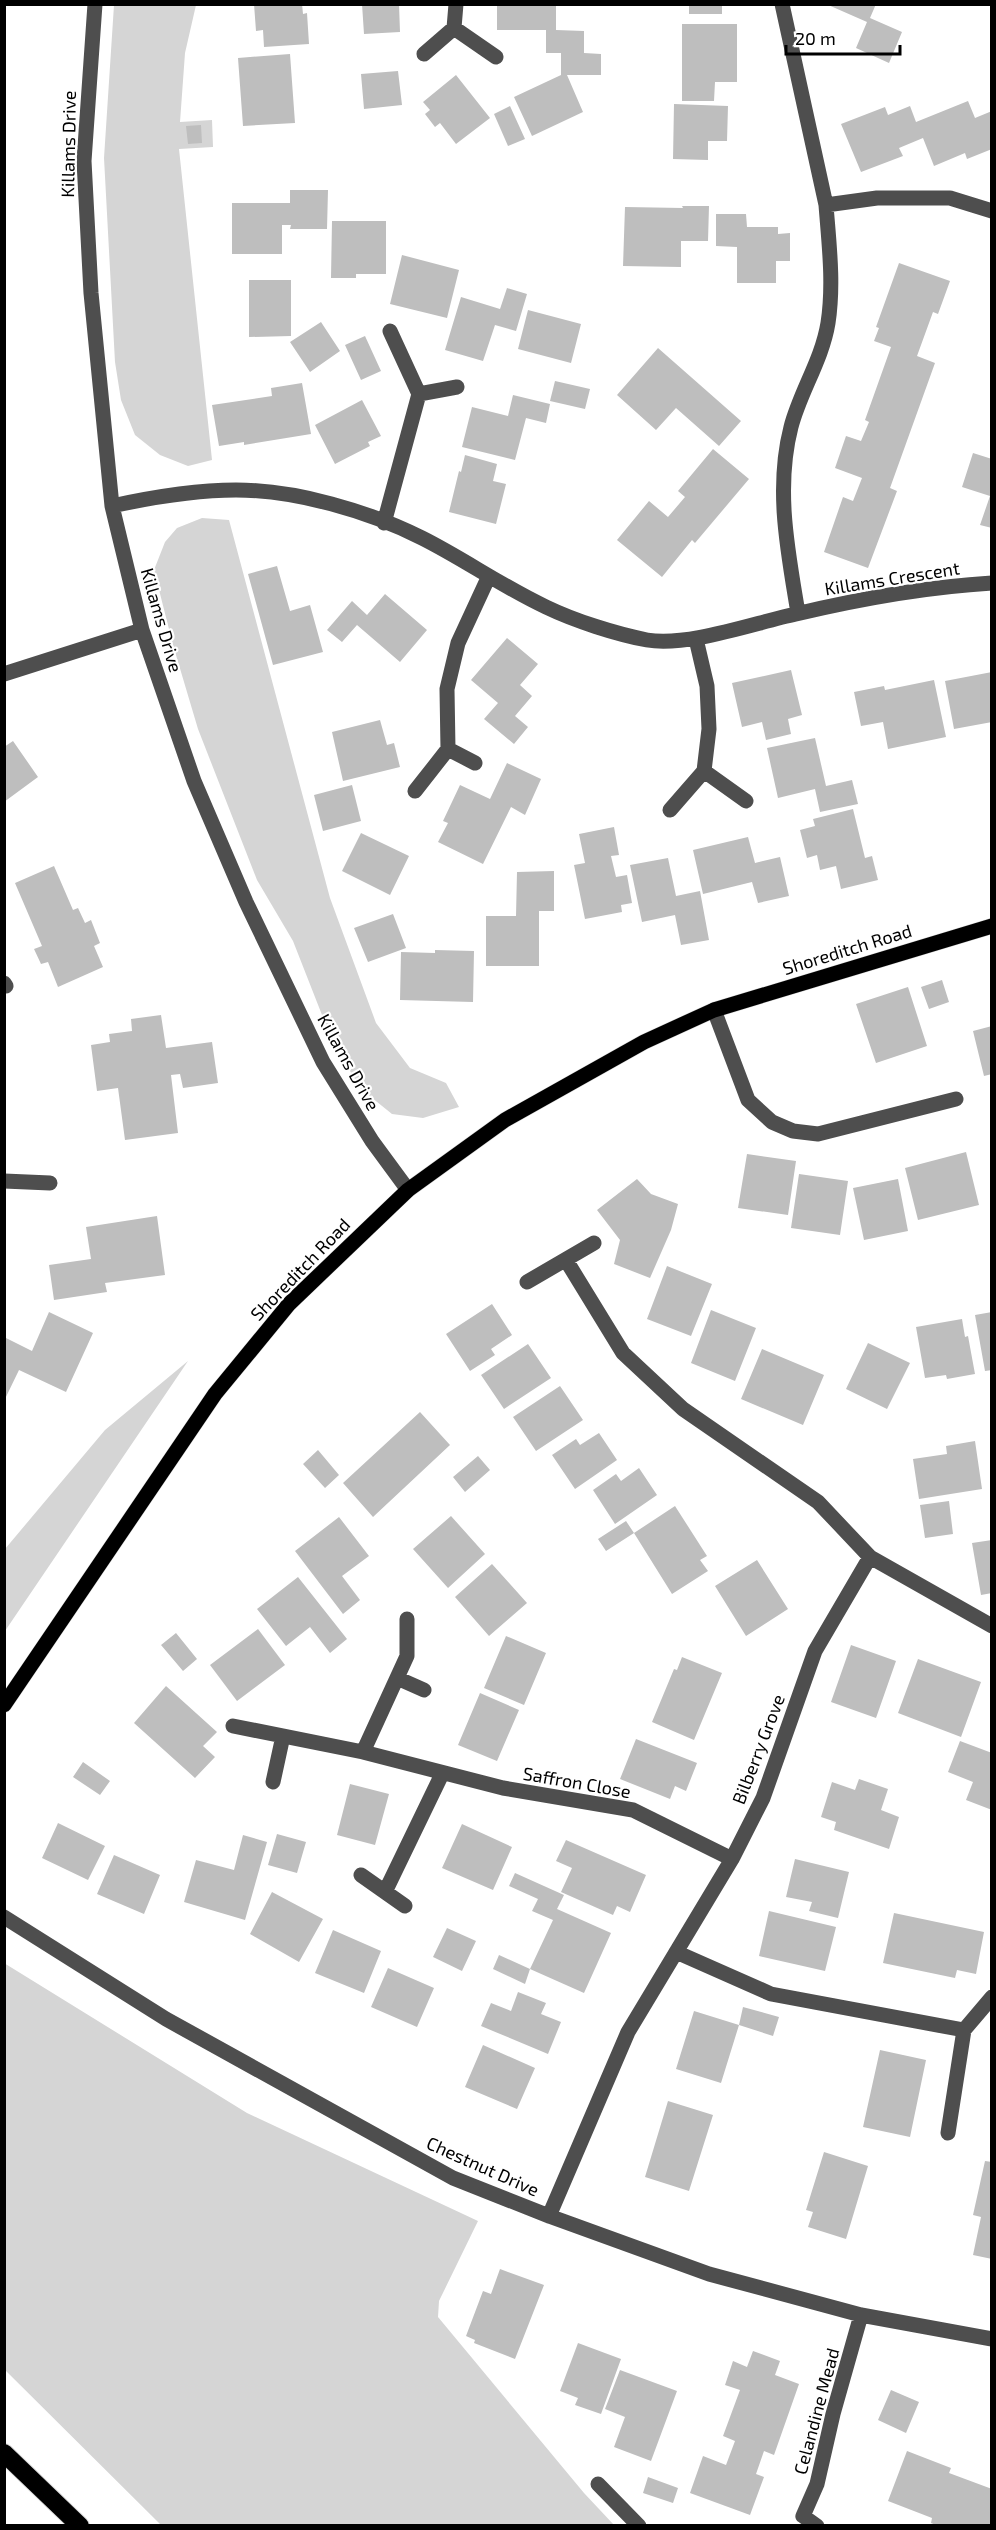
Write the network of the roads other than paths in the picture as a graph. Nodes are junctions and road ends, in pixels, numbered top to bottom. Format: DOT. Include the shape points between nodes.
graph roads {
  1 [pos="95,4"];
  2 [pos="456,4"];
  3 [pos="782,4"];
  4 [pos="454,28"];
  5 [pos="424,54"];
  6 [pos="496,57"];
  7 [pos="826,205"];
  8 [pos="992,211"];
  9 [pos="390,331"];
  10 [pos="457,387"];
  11 [pos="419,394"];
  12 [pos="112,506"];
  13 [pos="384,523"];
  14 [pos="489,576"];
  15 [pos="992,583"];
  16 [pos="798,613"];
  17 [pos="142,630"];
  18 [pos="696,639"];
  19 [pos="4,674"];
  20 [pos="448,750"];
  21 [pos="475,763"];
  22 [pos="704,771"];
  23 [pos="415,791"];
  24 [pos="746,801"];
  25 [pos="670,810"];
  26 [pos="992,926"];
  27 [pos="714,1010"];
  28 [pos="956,1099"];
  29 [pos="4,1181"];
  30 [pos="50,1183"];
  31 [pos="408,1190"];
  32 [pos="594,1243"];
  33 [pos="566,1260"];
  34 [pos="527,1282"];
  35 [pos="870,1557"];
  36 [pos="407,1619"];
  37 [pos="992,1626"];
  38 [pos="397,1678"];
  39 [pos="424,1690"];
  40 [pos="4,1706"];
  41 [pos="233,1726"];
  42 [pos="283,1736"];
  43 [pos="363,1752"];
  44 [pos="442,1774"];
  45 [pos="273,1782"];
  46 [pos="732,1859"];
  47 [pos="361,1875"];
  48 [pos="385,1892"];
  49 [pos="405,1906"];
  50 [pos="4,1917"];
  51 [pos="676,1952"];
  52 [pos="992,1997"];
  53 [pos="964,2030"];
  54 [pos="948,2133"];
  55 [pos="549,2216"];
  56 [pos="861,2315"];
  57 [pos="992,2339"];
  58 [pos="4,2452"];
  59 [pos="597,2484"];
  60 [pos="799,2521"];
  61 [pos="80,2526"];
  62 [pos="639,2526"];
  63 [pos="817,2526"];
  1 -- 12 [label="street, Killams Drive" via="84,162 91,293"];
  2 -- 4 [label="street"];
  3 -- 7 [label="street"];
  4 -- 5 [label="street"];
  4 -- 6 [label="street"];
  7 -- 8 [label="street" via="877,198 950,198"];
  7 -- 16 [label="street" via="831,268 828,324 791,427 784,479 784,528"];
  9 -- 11 [label="street"];
  10 -- 11 [label="street"];
  11 -- 13 [label="street"];
  12 -- 13 [label="street, Killams Crescent" via="185,493 237,490 346,508"];
  12 -- 17 [label="street, Killams Drive"];
  13 -- 14 [label="street, Killams Crescent" via="422,538"];
  14 -- 18 [label="street, Killams Crescent" via="548,608 606,629 649,640"];
  14 -- 20 [label="street" via="458,643 447,689"];
  15 -- 16 [label="street, Killams Crescent" via="914,592"];
  16 -- 18 [label="street, Killams Crescent"];
  17 -- 19 [label="street"];
  17 -- 31 [label="street, Killams Drive" via="194,781 246,902 323,1062"];
  18 -- 22 [label="street" via="706,686 709,729"];
  20 -- 21 [label="street"];
  20 -- 23 [label="street"];
  22 -- 24 [label="street"];
  22 -- 25 [label="street"];
  26 -- 27 [label="main road, Shoreditch Road"];
  27 -- 28 [label="street" via="748,1100 772,1122 793,1131 818,1134"];
  27 -- 31 [label="main road, Shoreditch Road" via="576,1078 505,1120"];
  29 -- 30 [label="street"];
  31 -- 40 [label="main road, Shoreditch Road" via="289,1304 215,1395"];
  32 -- 33 [label="street"];
  33 -- 34 [label="street"];
  33 -- 35 [label="street" via="622,1353 683,1409 818,1502"];
  35 -- 37 [label="street"];
  35 -- 46 [label="street, Bilberry Grove" via="815,1651 763,1798"];
  36 -- 38 [label="street" via="407,1656"];
  38 -- 39 [label="street"];
  38 -- 43 [label="street"];
  41 -- 42 [label="street, Saffron Close"];
  42 -- 43 [label="street, Saffron Close"];
  42 -- 45 [label="street"];
  43 -- 44 [label="street, Saffron Close"];
  44 -- 46 [label="street, Saffron Close" via="633,1810"];
  44 -- 48 [label="street"];
  46 -- 51 [label="street, Bilberry Grove"];
  47 -- 48 [label="street"];
  48 -- 49 [label="street"];
  50 -- 55 [label="street, Chestnut Drive" via="166,2019 453,2178"];
  51 -- 53 [label="street" via="771,1994"];
  51 -- 55 [label="street, Bilberry Grove" via="628,2032"];
  52 -- 53 [label="street"];
  53 -- 54 [label="street"];
  55 -- 56 [label="street, Chestnut Drive" via="709,2274"];
  56 -- 57 [label="street, Chestnut Drive"];
  56 -- 60 [label="street, Celandine Mead" via="817,2484"];
  58 -- 61 [label="highway"];
  59 -- 62 [label="street"];
  60 -- 63 [label="street, Celandine Mead"];
}
